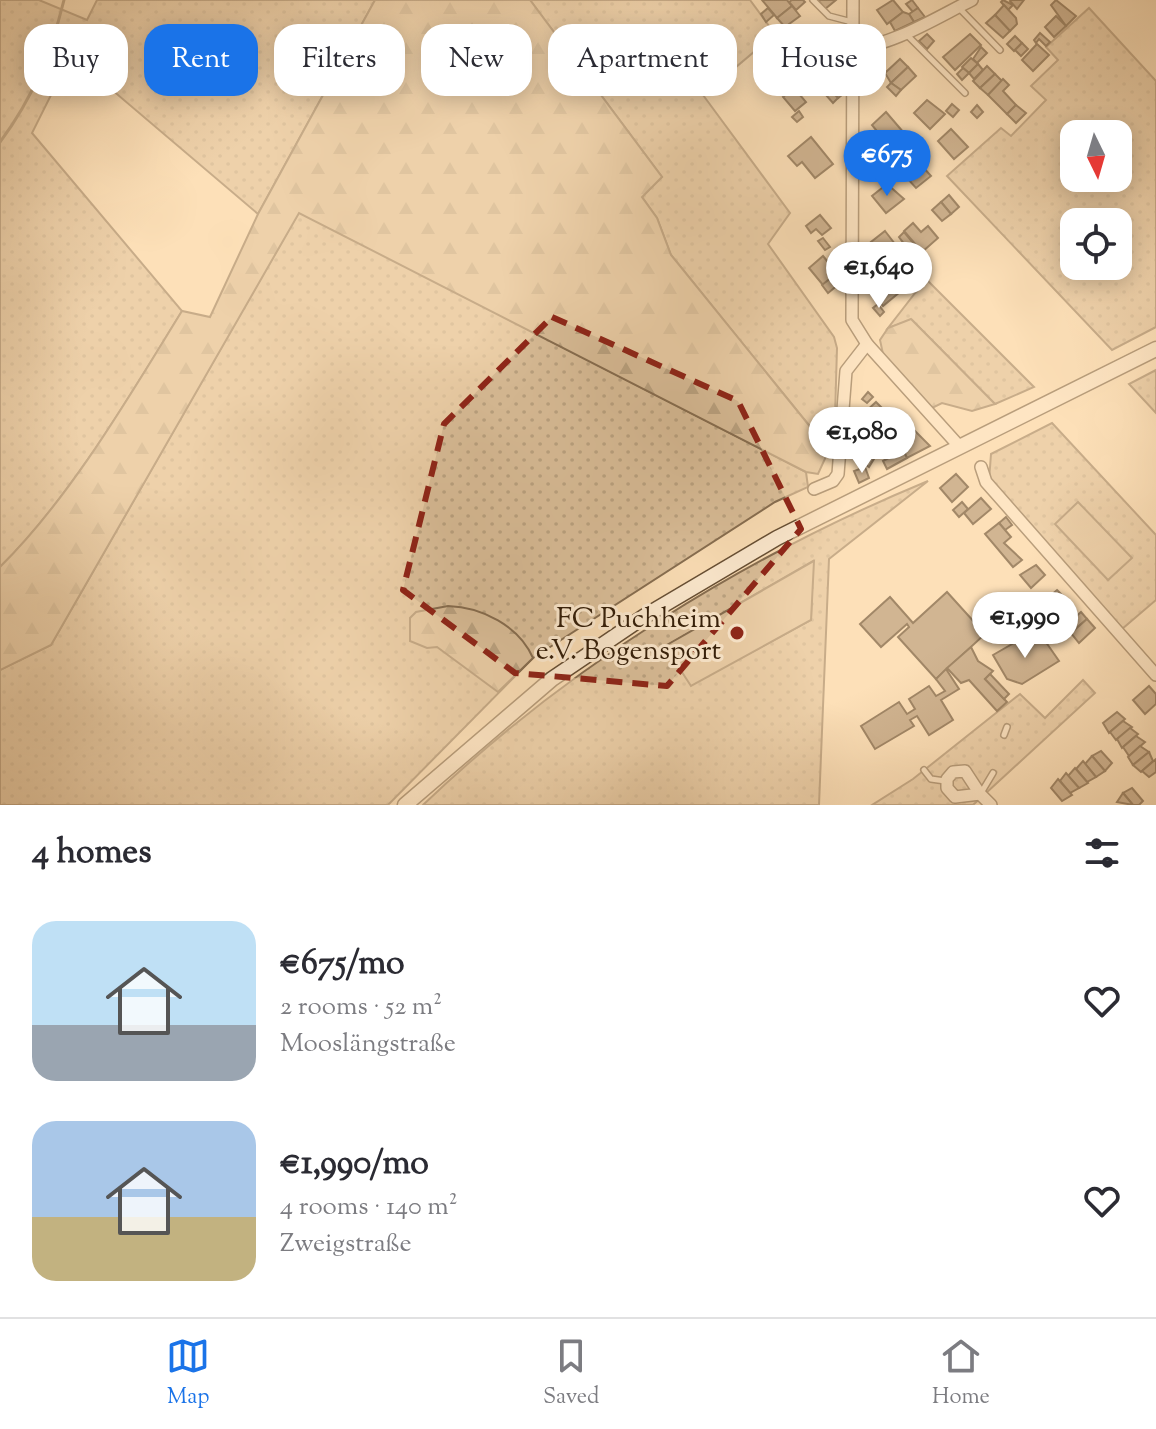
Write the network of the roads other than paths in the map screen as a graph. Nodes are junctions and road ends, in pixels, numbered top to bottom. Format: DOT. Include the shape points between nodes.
graph roads {
  1 [pos="813,0"];
  2 [pos="853,0"];
  3 [pos="972,0"];
  4 [pos="958,7"];
  5 [pos="853,22"];
  6 [pos="904,32"];
  7 [pos="886,39"];
  8 [pos="1000,50"];
  9 [pos="965,93"];
  10 [pos="852,96"];
  11 [pos="867,344"];
  12 [pos="1156,349"];
  13 [pos="959,446"];
  14 [pos="981,467"];
  15 [pos="814,489"];
  16 [pos="1156,675"];
  17 [pos="1007,727"];
  18 [pos="1004,735"];
  19 [pos="924,770"];
  20 [pos="993,773"];
  21 [pos="946,781"];
  22 [pos="980,794"];
  23 [pos="405,805"];
  24 [pos="991,805"];
  1 -- 5 [label="lane" via="829,16"];
  2 -- 5 [label="street"];
  3 -- 4 [label="street"];
  4 -- 6 [label="street"];
  4 -- 8 [label="lane"];
  6 -- 7 [label="street"];
  6 -- 9 [label="lane"];
  10 -- 11 [label="street" via="850,308"];
  11 -- 13 [label="street"];
  11 -- 15 [label="street" via="846,371 838,474"];
  12 -- 13 [label="street"];
  13 -- 23 [label="street" via="777,538 645,616 552,679"];
  14 -- 16 [label="street" via="986,482"];
  17 -- 18 [label="lane"];
  19 -- 21 [label="lane" via="931,779"];
  20 -- 22 [label="lane"];
  21 -- 22 [label="street" via="955,797"];
  21 -- 22 [label="street" via="953,772 965,771"];
  22 -- 24 [label="street"];
}
